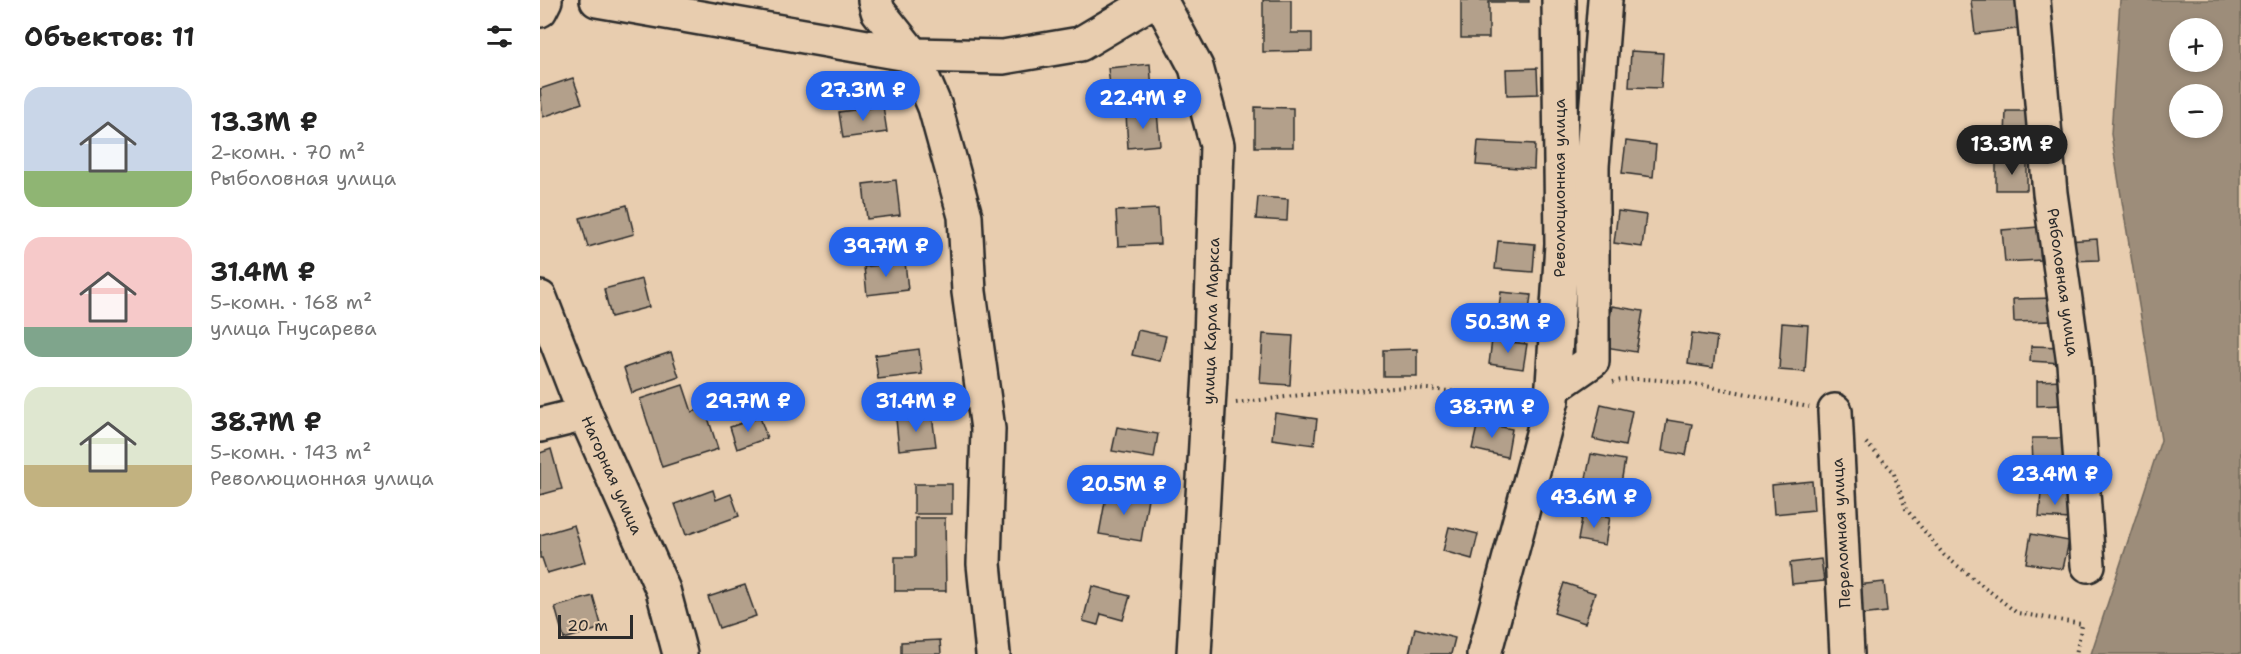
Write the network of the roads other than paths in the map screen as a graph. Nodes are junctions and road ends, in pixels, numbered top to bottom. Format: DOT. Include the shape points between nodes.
graph roads {
  1 [pos="545,0"];
  2 [pos="597,0"];
  3 [pos="875,0"];
  4 [pos="1154,0"];
  5 [pos="1160,0"];
  6 [pos="1558,0"];
  7 [pos="1605,0"];
  8 [pos="2033,0"];
  9 [pos="540,10"];
  10 [pos="913,55"];
  11 [pos="540,298"];
  12 [pos="1552,394"];
  13 [pos="1835,411"];
  14 [pos="585,414"];
  15 [pos="540,425"];
  16 [pos="2088,565"];
  17 [pos="680,654"];
  18 [pos="993,654"];
  19 [pos="1194,654"];
  20 [pos="1484,654"];
  21 [pos="1847,654"];
  1 -- 9 [label="street"];
  2 -- 10 [label="street"];
  3 -- 10 [label="street" via="878,11"];
  4 -- 10 [label="street" via="1080,44 1003,57"];
  5 -- 19 [label="street, улица Карла Маркса" via="1196,67 1217,145"];
  6 -- 12 [label="street, Революционная улица" via="1562,244"];
  7 -- 12 [label="street" via="1592,166 1592,361"];
  8 -- 16 [label="street, Рыболовная улица" via="2052,205 2074,363"];
  10 -- 18 [label="street" via="934,107 965,216 969,292 988,429 984,564"];
  11 -- 14 [label="street, Нагорная улица"];
  12 -- 20 [label="street, Революционная улица"];
  13 -- 21 [label="street, Переломная улица"];
  14 -- 15 [label="street"];
  14 -- 17 [label="street, Нагорная улица" via="663,590"];
}
